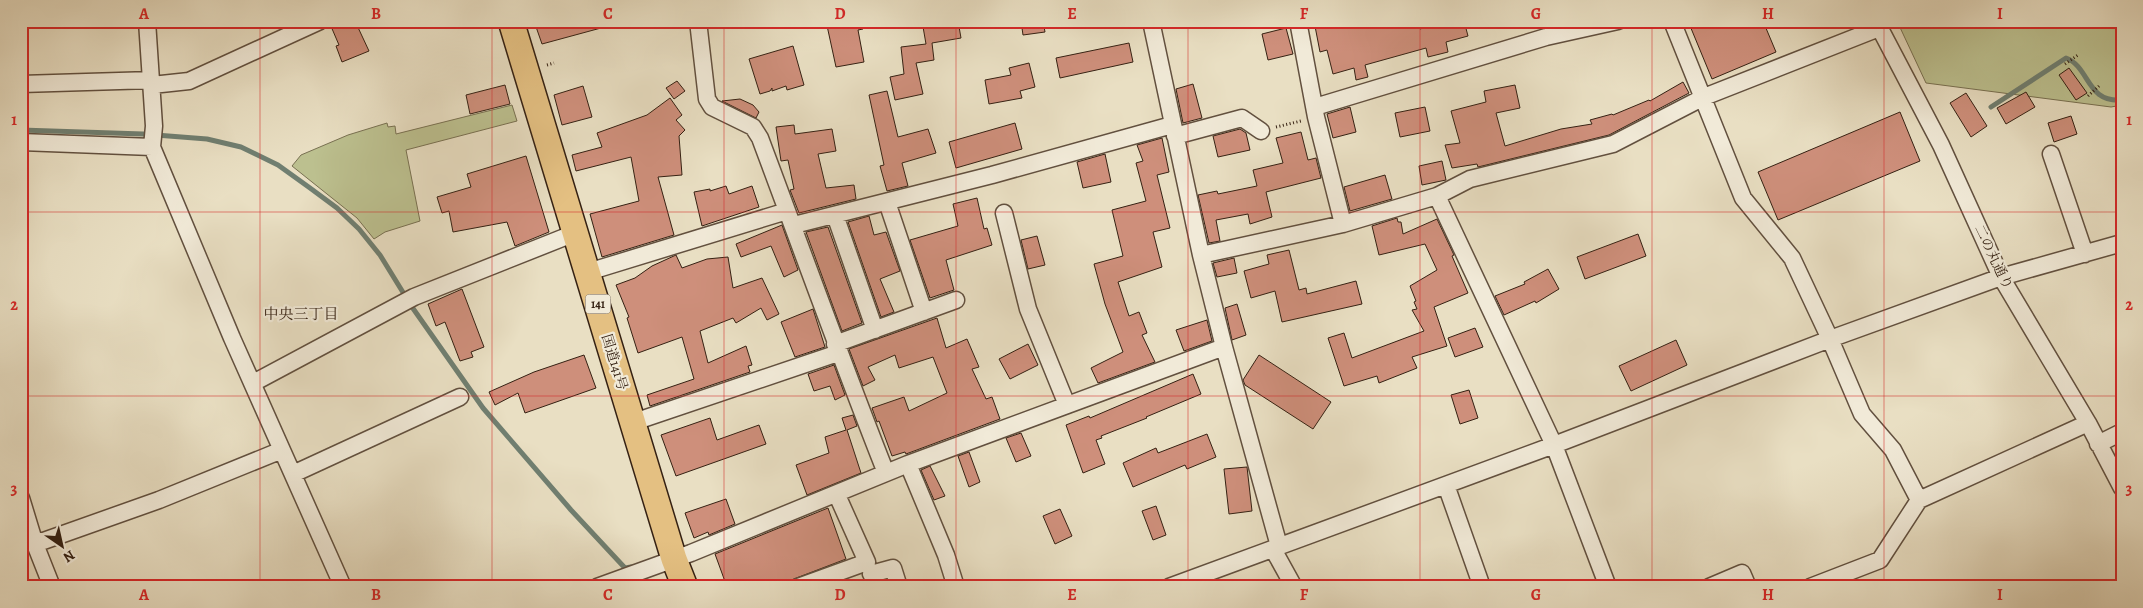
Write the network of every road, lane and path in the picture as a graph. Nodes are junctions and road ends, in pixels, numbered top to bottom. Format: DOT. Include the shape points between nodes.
graph roads {
  1 [pos="147,21"];
  2 [pos="320,21"];
  3 [pos="511,21"];
  4 [pos="698,21"];
  5 [pos="1151,21"];
  6 [pos="1298,21"];
  7 [pos="1618,21"];
  8 [pos="1672,21"];
  9 [pos="1878,25"];
  10 [pos="2078,55"];
  11 [pos="554,63"];
  12 [pos="2066,64"];
  13 [pos="547,66"];
  14 [pos="152,83"];
  15 [pos="21,84"];
  16 [pos="2099,86"];
  17 [pos="2088,96"];
  18 [pos="1704,97"];
  19 [pos="1316,112"];
  20 [pos="1174,131"];
  21 [pos="1261,131"];
  22 [pos="21,142"];
  23 [pos="152,146"];
  24 [pos="2051,154"];
  25 [pos="1437,196"];
  26 [pos="887,202"];
  27 [pos="1004,213"];
  28 [pos="835,215"];
  29 [pos="791,218"];
  30 [pos="1343,224"];
  31 [pos="575,232"];
  32 [pos="2122,243"];
  33 [pos="2085,254"];
  34 [pos="1201,255"];
  35 [pos="588,272"];
  36 [pos="2001,277"];
  37 [pos="956,300"];
  38 [pos="924,312"];
  39 [pos="875,330"];
  40 [pos="1830,339"];
  41 [pos="1224,347"];
  42 [pos="837,349"];
  43 [pos="253,383"];
  44 [pos="460,397"];
  45 [pos="1067,405"];
  46 [pos="634,422"];
  47 [pos="2088,423"];
  48 [pos="2122,432"];
  49 [pos="2098,444"];
  50 [pos="1554,445"];
  51 [pos="282,450"];
  52 [pos="908,464"];
  53 [pos="886,473"];
  54 [pos="292,474"];
  55 [pos="1446,485"];
  56 [pos="2122,488"];
  57 [pos="837,495"];
  58 [pos="21,498"];
  59 [pos="1919,500"];
  60 [pos="35,544"];
  61 [pos="1276,548"];
  62 [pos="666,562"];
  63 [pos="871,574"];
  64 [pos="1745,580"];
  65 [pos="802,585"];
  66 [pos="52,587"];
  67 [pos="343,587"];
  68 [pos="598,587"];
  69 [pos="685,587"];
  70 [pos="899,587"];
  71 [pos="956,587"];
  72 [pos="1169,587"];
  73 [pos="1294,587"];
  74 [pos="1482,587"];
  75 [pos="1608,587"];
  76 [pos="1709,587"];
  77 [pos="1810,587"];
  1 -- 14 [label="street"];
  2 -- 14 [label="street" via="189,82"];
  3 -- 31 [label="highway, 国道141号 / 141"];
  4 -- 29 [label="street" via="707,99 712,107 753,127"];
  5 -- 20 [label="street"];
  6 -- 19 [label="street"];
  7 -- 19 [label="street" via="1546,37"];
  8 -- 18 [label="street"];
  9 -- 18 [label="street"];
  9 -- 36 [label="street, 二の丸通り" via="1941,145"];
  10 -- 12 [label="path"];
  11 -- 13 [label="path"];
  14 -- 15 [label="street"];
  14 -- 23 [label="street"];
  16 -- 17 [label="path"];
  18 -- 25 [label="street" via="1613,144 1470,180"];
  18 -- 40 [label="street" via="1743,198 1792,258"];
  19 -- 21 [label="path"];
  19 -- 30 [label="street"];
  20 -- 21 [label="street" via="1242,118"];
  20 -- 26 [label="street"];
  20 -- 34 [label="street"];
  22 -- 23 [label="street"];
  23 -- 43 [label="street"];
  24 -- 33 [label="street"];
  25 -- 30 [label="street"];
  25 -- 50 [label="street"];
  26 -- 28 [label="street"];
  26 -- 38 [label="street"];
  27 -- 45 [label="street" via="1028,309"];
  28 -- 29 [label="street"];
  28 -- 39 [label="street"];
  29 -- 35 [label="street"];
  29 -- 42 [label="street"];
  30 -- 34 [label="street"];
  31 -- 35 [label="highway, 国道141号 / 141"];
  31 -- 43 [label="street" via="407,301"];
  32 -- 33 [label="street"];
  33 -- 36 [label="street"];
  34 -- 41 [label="street"];
  35 -- 46 [label="highway, 国道141号 / 141"];
  36 -- 40 [label="street"];
  36 -- 47 [label="street, 二の丸通り"];
  37 -- 38 [label="street"];
  38 -- 39 [label="street"];
  39 -- 42 [label="street"];
  40 -- 50 [label="street"];
  40 -- 59 [label="street" via="1862,414 1893,450"];
  41 -- 45 [label="street"];
  41 -- 61 [label="street"];
  42 -- 46 [label="street"];
  42 -- 53 [label="street"];
  43 -- 51 [label="street"];
  44 -- 54 [label="street"];
  45 -- 52 [label="street"];
  46 -- 62 [label="highway, 国道141号 / 141"];
  47 -- 49 [label="street, 二の丸通り"];
  47 -- 59 [label="street"];
  48 -- 49 [label="street"];
  49 -- 56 [label="street, 二の丸通り"];
  50 -- 55 [label="street"];
  50 -- 75 [label="street"];
  51 -- 54 [label="street"];
  51 -- 60 [label="street" via="159,500"];
  52 -- 53 [label="street"];
  52 -- 71 [label="street"];
  53 -- 57 [label="street"];
  54 -- 67 [label="street"];
  55 -- 61 [label="street"];
  55 -- 74 [label="street"];
  57 -- 62 [label="street"];
  57 -- 63 [label="street"];
  58 -- 60 [label="street"];
  59 -- 77 [label="street" via="1880,560"];
  60 -- 66 [label="street"];
  61 -- 72 [label="street"];
  61 -- 73 [label="street"];
  62 -- 68 [label="street"];
  62 -- 69 [label="highway, 国道141号 / 141"];
  63 -- 65 [label="street"];
  63 -- 70 [label="street" via="893,568"];
  64 -- 76 [label="street"];
}
